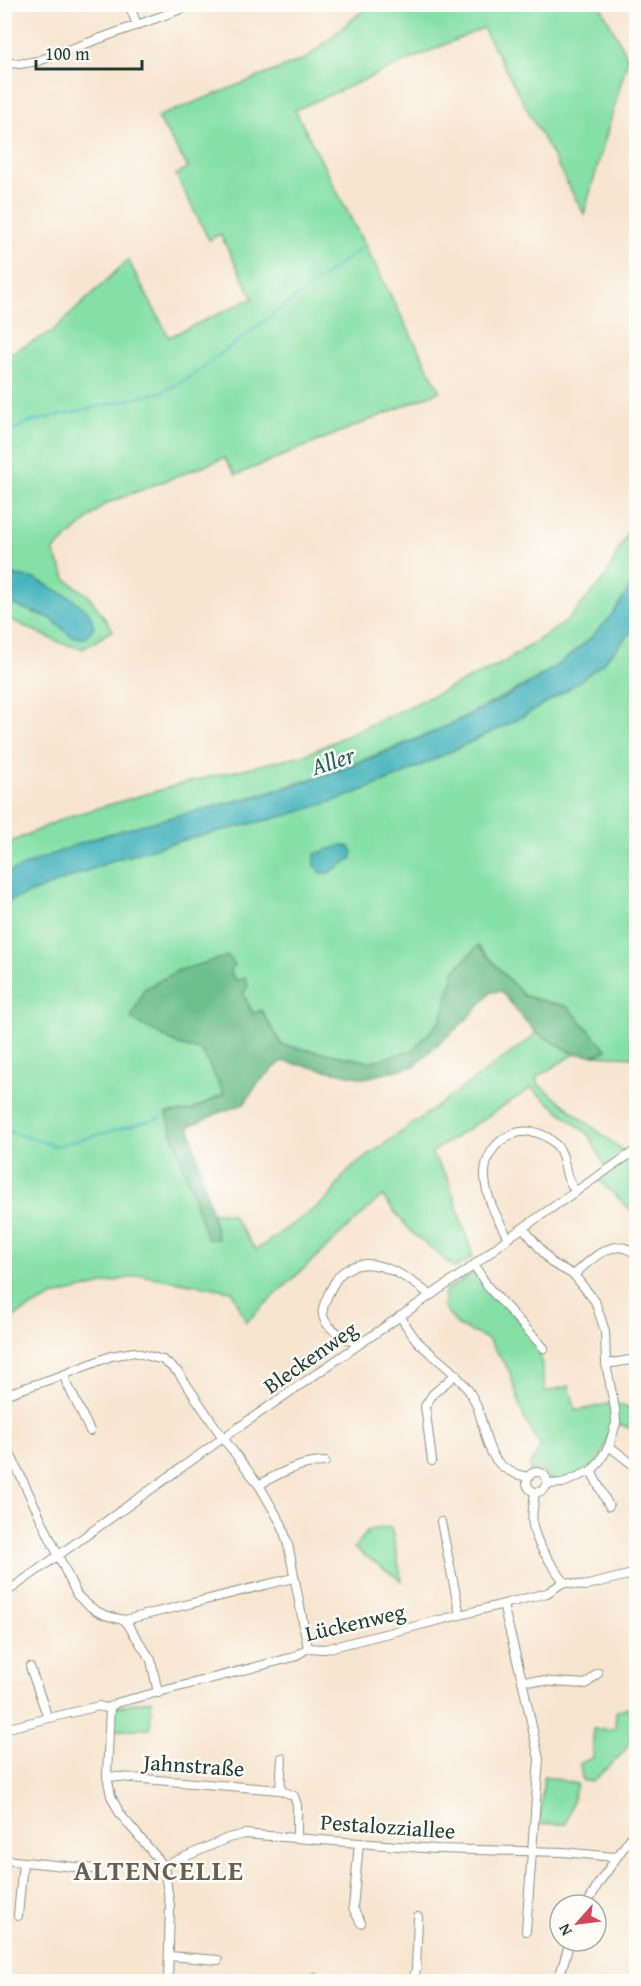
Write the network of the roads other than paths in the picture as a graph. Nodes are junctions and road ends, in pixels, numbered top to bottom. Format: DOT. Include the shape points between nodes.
graph roads {
  1 [pos="129,4"];
  2 [pos="195,4"];
  3 [pos="137,25"];
  4 [pos="4,62"];
  5 [pos="636,1150"];
  6 [pos="576,1192"];
  7 [pos="524,1229"];
  8 [pos="508,1238"];
  9 [pos="636,1255"];
  10 [pos="474,1264"];
  11 [pos="574,1275"];
  12 [pos="430,1295"];
  13 [pos="400,1316"];
  14 [pos="358,1345"];
  15 [pos="544,1348"];
  16 [pos="636,1359"];
  17 [pos="606,1364"];
  18 [pos="456,1374"];
  19 [pos="63,1375"];
  20 [pos="4,1395"];
  21 [pos="90,1431"];
  22 [pos="224,1438"];
  23 [pos="4,1442"];
  24 [pos="609,1446"];
  25 [pos="432,1461"];
  26 [pos="325,1462"];
  27 [pos="636,1467"];
  28 [pos="591,1471"];
  29 [pos="528,1477"];
  30 [pos="547,1484"];
  31 [pos="259,1485"];
  32 [pos="535,1492"];
  33 [pos="609,1506"];
  34 [pos="441,1522"];
  35 [pos="58,1557"];
  36 [pos="636,1573"];
  37 [pos="293,1578"];
  38 [pos="564,1582"];
  39 [pos="4,1594"];
  40 [pos="503,1605"];
  41 [pos="460,1615"];
  42 [pos="125,1620"];
  43 [pos="308,1648"];
  44 [pos="30,1667"];
  45 [pos="598,1673"];
  46 [pos="522,1680"];
  47 [pos="158,1693"];
  48 [pos="110,1707"];
  49 [pos="48,1718"];
  50 [pos="4,1729"];
  51 [pos="282,1758"];
  52 [pos="106,1776"];
  53 [pos="280,1790"];
  54 [pos="636,1830"];
  55 [pos="297,1837"];
  56 [pos="359,1843"];
  57 [pos="533,1851"];
  58 [pos="615,1857"];
  59 [pos="4,1860"];
  60 [pos="23,1862"];
  61 [pos="164,1866"];
  62 [pos="95,1869"];
  63 [pos="593,1893"];
  64 [pos="18,1916"];
  65 [pos="418,1917"];
  66 [pos="361,1923"];
  67 [pos="526,1931"];
  68 [pos="566,1953"];
  69 [pos="169,1956"];
  70 [pos="218,1960"];
  71 [pos="168,1982"];
  72 [pos="412,1982"];
  73 [pos="558,1982"];
  1 -- 3 [label="street"];
  2 -- 3 [label="street"];
  3 -- 4 [label="street" via="38,61"];
  5 -- 6 [label="street, Bleckenweg"];
  6 -- 7 [label="street, Bleckenweg"];
  6 -- 8 [label="street" via="557,1146 529,1131 510,1135 494,1146 487,1158 485,1178 491,1207"];
  7 -- 8 [label="street, Bleckenweg"];
  7 -- 11 [label="street" via="552,1263"];
  8 -- 10 [label="street, Bleckenweg"];
  9 -- 11 [label="street" via="621,1248 608,1248"];
  10 -- 12 [label="street, Bleckenweg"];
  10 -- 15 [label="street" via="488,1287"];
  11 -- 17 [label="street" via="595,1301 605,1331"];
  12 -- 13 [label="street, Bleckenweg"];
  12 -- 14 [label="street" via="398,1273 372,1264 341,1273 322,1309 324,1318 330,1328"];
  13 -- 14 [label="street, Bleckenweg"];
  13 -- 18 [label="street" via="418,1342"];
  14 -- 22 [label="street, Bleckenweg"];
  16 -- 17 [label="street"];
  17 -- 24 [label="street" via="616,1423"];
  18 -- 25 [label="street" via="424,1406"];
  18 -- 29 [label="street" via="471,1393 488,1446 498,1462 506,1472"];
  19 -- 20 [label="street"];
  19 -- 21 [label="street"];
  19 -- 22 [label="street" via="111,1356 134,1352 163,1360 184,1379"];
  22 -- 31 [label="street"];
  22 -- 35 [label="street, Bleckenweg"];
  23 -- 35 [label="street"];
  24 -- 27 [label="street"];
  24 -- 28 [label="street"];
  26 -- 31 [label="street" via="289,1469"];
  28 -- 30 [label="street" via="563,1483"];
  28 -- 33 [label="street"];
  29 -- 30 [label="street" via="542,1473"];
  29 -- 32 [label="street" via="527,1487"];
  30 -- 32 [label="street" via="544,1490"];
  31 -- 37 [label="street" via="282,1525"];
  32 -- 38 [label="street" via="533,1528"];
  34 -- 41 [label="street"];
  35 -- 39 [label="street, Bleckenweg"];
  35 -- 42 [label="street" via="77,1595 92,1610"];
  36 -- 38 [label="street" via="584,1586"];
  37 -- 42 [label="street"];
  37 -- 43 [label="street"];
  38 -- 40 [label="street, Lückenweg" via="547,1593"];
  40 -- 41 [label="street, Lückenweg"];
  40 -- 46 [label="street"];
  41 -- 43 [label="street, Lückenweg" via="325,1649"];
  42 -- 47 [label="street" via="151,1660"];
  43 -- 47 [label="street, Lückenweg" via="294,1657"];
  44 -- 49 [label="street"];
  45 -- 46 [label="street" via="586,1684"];
  46 -- 57 [label="street" via="539,1759"];
  47 -- 48 [label="street, Lückenweg"];
  48 -- 49 [label="street, Lückenweg"];
  48 -- 52 [label="street"];
  49 -- 50 [label="street, Lückenweg"];
  51 -- 53 [label="street"];
  52 -- 53 [label="street, Jahnstraße"];
  52 -- 61 [label="street" via="120,1814"];
  53 -- 55 [label="street" via="294,1796"];
  54 -- 58 [label="street"];
  55 -- 56 [label="street, Pestalozziallee"];
  55 -- 61 [label="street, Pestalozziallee" via="245,1834"];
  56 -- 57 [label="street, Pestalozziallee"];
  56 -- 66 [label="street" via="353,1908"];
  57 -- 58 [label="street, Pestalozziallee"];
  57 -- 67 [label="street"];
  58 -- 63 [label="street"];
  59 -- 60 [label="street"];
  60 -- 62 [label="street"];
  60 -- 64 [label="street"];
  61 -- 69 [label="street" via="170,1906"];
  65 -- 72 [label="street"];
  68 -- 73 [label="street"];
  69 -- 70 [label="street"];
  69 -- 71 [label="street"];
}
